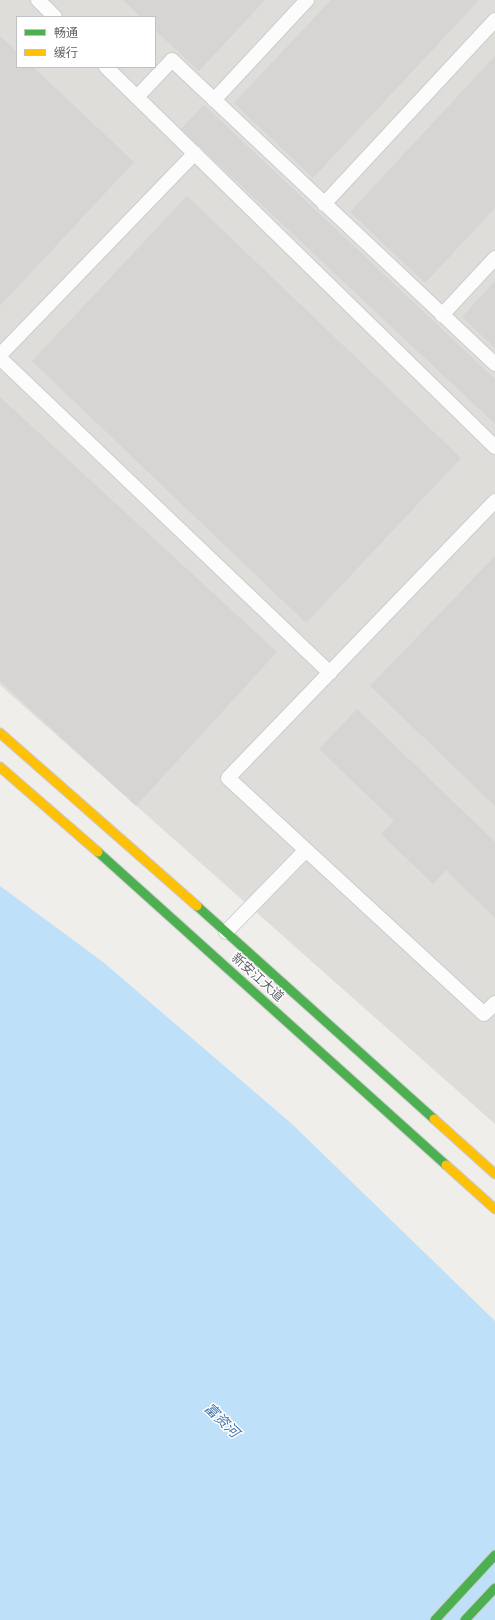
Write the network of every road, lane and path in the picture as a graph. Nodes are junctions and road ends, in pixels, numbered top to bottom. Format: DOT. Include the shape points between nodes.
graph roads {
  1 [pos="38,0"];
  2 [pos="307,0"];
  3 [pos="54,16"];
  4 [pos="495,20"];
  5 [pos="107,68"];
  6 [pos="137,97"];
  7 [pos="214,100"];
  8 [pos="195,153"];
  9 [pos="324,204"];
  10 [pos="495,258"];
  11 [pos="442,315"];
  12 [pos="0,357"];
  13 [pos="495,364"];
  14 [pos="495,447"];
  15 [pos="495,501"];
  16 [pos="330,672"];
  17 [pos="0,733"];
  18 [pos="0,767"];
  19 [pos="306,850"];
  20 [pos="226,932"];
  21 [pos="495,1003"];
  22 [pos="495,1174"];
  23 [pos="495,1210"];
  24 [pos="495,1555"];
  25 [pos="495,1588"];
  26 [pos="435,1620"];
  27 [pos="466,1620"];
  1 -- 3 [label="lane"];
  2 -- 7 [label="lane"];
  4 -- 9 [label="lane"];
  5 -- 6 [label="lane"];
  6 -- 7 [label="lane" via="172,60"];
  6 -- 8 [label="lane"];
  7 -- 9 [label="lane"];
  8 -- 12 [label="lane"];
  8 -- 14 [label="lane"];
  9 -- 11 [label="lane"];
  10 -- 11 [label="lane"];
  11 -- 13 [label="lane"];
  12 -- 16 [label="lane"];
  15 -- 16 [label="lane"];
  16 -- 19 [label="lane" via="228,778"];
  17 -- 20 [label="main road, 新安江大道"];
  18 -- 23 [label="main road, 新安江大道"];
  19 -- 20 [label="lane"];
  19 -- 21 [label="lane" via="484,1014"];
  20 -- 22 [label="main road, 新安江大道"];
  24 -- 26 [label="main road"];
  25 -- 27 [label="main road"];
}
